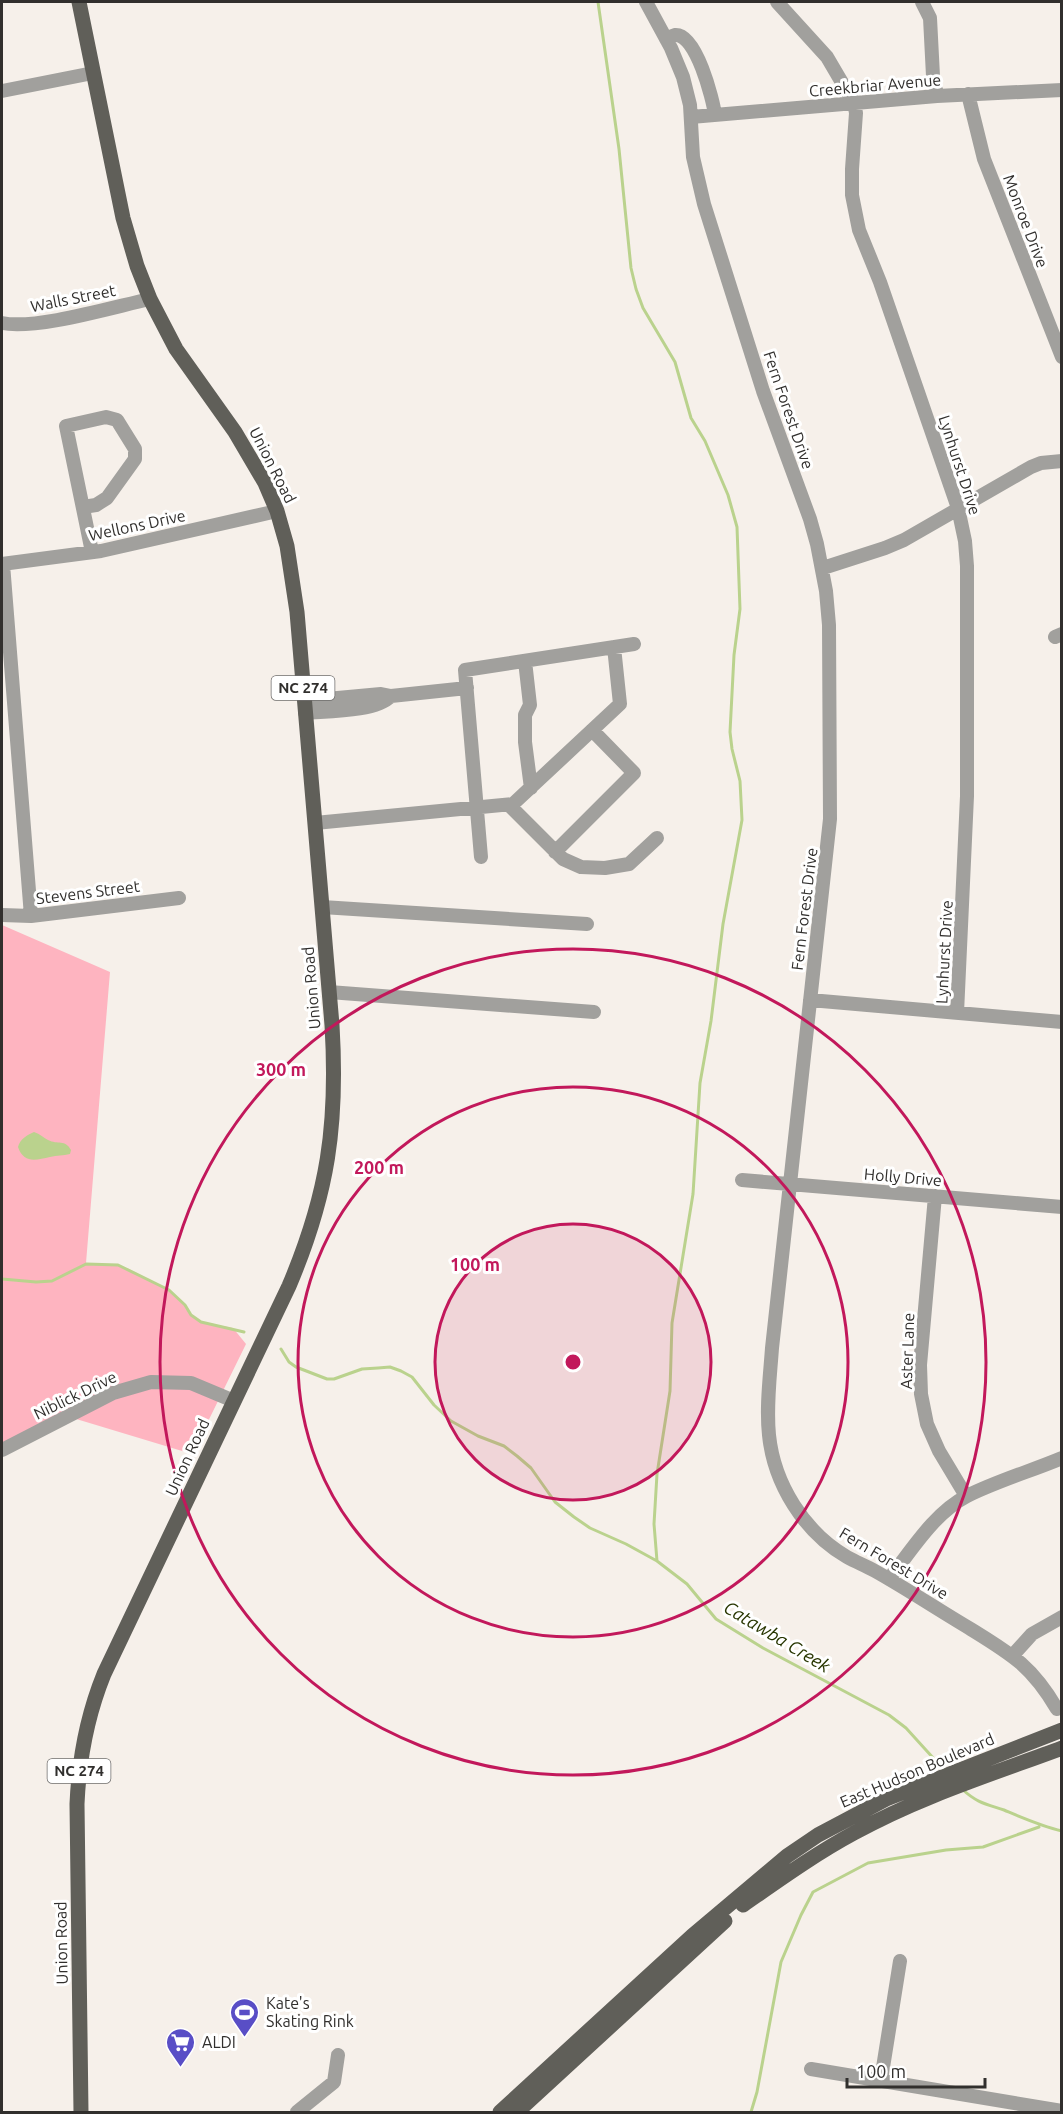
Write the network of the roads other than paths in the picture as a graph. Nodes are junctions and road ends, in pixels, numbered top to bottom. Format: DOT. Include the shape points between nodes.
graph roads {
  1 [pos="79,2"];
  2 [pos="646,2"];
  3 [pos="777,2"];
  4 [pos="922,2"];
  5 [pos="666,39"];
  6 [pos="93,73"];
  7 [pos="1062,90"];
  8 [pos="2,91"];
  9 [pos="968,94"];
  10 [pos="937,96"];
  11 [pos="854,103"];
  12 [pos="715,115"];
  13 [pos="691,117"];
  14 [pos="150,299"];
  15 [pos="2,323"];
  16 [pos="1062,357"];
  17 [pos="1062,461"];
  18 [pos="83,507"];
  19 [pos="958,508"];
  20 [pos="277,511"];
  21 [pos="92,552"];
  22 [pos="2,564"];
  23 [pos="823,568"];
  24 [pos="634,644"];
  25 [pos="614,647"];
  26 [pos="525,661"];
  27 [pos="467,688"];
  28 [pos="305,707"];
  29 [pos="592,730"];
  30 [pos="531,788"];
  31 [pos="509,805"];
  32 [pos="478,808"];
  33 [pos="315,823"];
  34 [pos="657,837"];
  35 [pos="555,852"];
  36 [pos="481,857"];
  37 [pos="179,898"];
  38 [pos="322,908"];
  39 [pos="2,915"];
  40 [pos="31,916"];
  41 [pos="587,924"];
  42 [pos="329,992"];
  43 [pos="810,1000"];
  44 [pos="594,1012"];
  45 [pos="957,1013"];
  46 [pos="1062,1022"];
  47 [pos="742,1180"];
  48 [pos="791,1184"];
  49 [pos="935,1196"];
  50 [pos="1062,1207"];
  51 [pos="234,1401"];
  52 [pos="2,1450"];
  53 [pos="1062,1458"];
  54 [pos="966,1496"];
  55 [pos="889,1579"];
  56 [pos="1062,1617"];
  57 [pos="1013,1655"];
  58 [pos="1057,1710"];
  59 [pos="1062,1730"];
  60 [pos="1062,1748"];
  61 [pos="686,1949"];
  62 [pos="900,1961"];
  63 [pos="338,2055"];
  64 [pos="811,2069"];
  65 [pos="881,2080"];
  66 [pos="305,2110"];
  67 [pos="1062,2111"];
  68 [pos="81,2112"];
  69 [pos="500,2112"];
  70 [pos="517,2112"];
  1 -- 6 [label="main road, Union Road / NC 274"];
  2 -- 5 [label="street, Fern Forest Drive"];
  3 -- 11 [label="street, Lynhurst Drive" via="827,57"];
  4 -- 10 [label="street" via="930,18"];
  5 -- 12 [label="street" via="682,36 692,46"];
  5 -- 13 [label="street, Fern Forest Drive" via="683,77"];
  6 -- 8 [label="street"];
  6 -- 14 [label="main road, Union Road / NC 274" via="127,235"];
  7 -- 9 [label="street, Creekbriar Avenue"];
  9 -- 10 [label="street, Creekbriar Avenue"];
  9 -- 16 [label="street, Monroe Drive" via="984,159"];
  10 -- 11 [label="street, Creekbriar Avenue"];
  11 -- 12 [label="street, Creekbriar Avenue"];
  11 -- 19 [label="street, Lynhurst Drive" via="852,195 859,230"];
  12 -- 13 [label="street, Creekbriar Avenue"];
  13 -- 23 [label="street, Fern Forest Drive" via="693,157 704,204"];
  14 -- 15 [label="street, Walls Street" via="50,321"];
  14 -- 20 [label="main road, Union Road / NC 274" via="176,349 255,463"];
  17 -- 19 [label="street" via="1030,467"];
  18 -- 18 [label="street" via="66,426 106,417 117,420 135,449 135,459 106,498"];
  18 -- 21 [label="street"];
  19 -- 23 [label="street" via="904,540"];
  19 -- 45 [label="street, Lynhurst Drive" via="967,566 967,796"];
  20 -- 21 [label="street, Wellons Drive"];
  20 -- 28 [label="main road, Union Road / NC 274" via="293,579"];
  21 -- 22 [label="street, Wellons Drive"];
  22 -- 40 [label="street"];
  23 -- 43 [label="street, Fern Forest Drive" via="829,625 830,819"];
  24 -- 25 [label="street"];
  25 -- 26 [label="street"];
  25 -- 29 [label="street" via="620,704"];
  26 -- 27 [label="street" via="465,670"];
  26 -- 30 [label="street" via="530,705 525,715 525,742"];
  27 -- 28 [label="street" via="391,696 371,706"];
  27 -- 32 [label="street"];
  28 -- 33 [label="main road, Union Road / NC 274"];
  29 -- 30 [label="street"];
  29 -- 35 [label="street" via="634,773"];
  30 -- 31 [label="street"];
  31 -- 32 [label="street"];
  31 -- 35 [label="street"];
  32 -- 33 [label="street"];
  32 -- 36 [label="street"];
  33 -- 38 [label="main road, Union Road / NC 274"];
  34 -- 35 [label="street" via="629,864 613,867 581,867"];
  37 -- 40 [label="street, Stevens Street"];
  38 -- 41 [label="street"];
  38 -- 42 [label="main road, Union Road / NC 274"];
  39 -- 40 [label="street, Stevens Street"];
  42 -- 44 [label="street"];
  42 -- 51 [label="main road, Union Road / NC 274" via="334,1114 327,1169 308,1238 289,1286"];
  43 -- 45 [label="street"];
  43 -- 48 [label="street, Fern Forest Drive"];
  45 -- 46 [label="street"];
  47 -- 48 [label="street, Holly Drive"];
  48 -- 49 [label="street, Holly Drive"];
  48 -- 55 [label="street, Fern Forest Drive" via="768,1407 772,1451 786,1493 812,1528 846,1556"];
  49 -- 50 [label="street, Holly Drive"];
  49 -- 54 [label="street, Aster Lane" via="920,1365 921,1394 927,1424"];
  51 -- 52 [label="street, Niblick Drive" via="191,1383 150,1382 113,1393"];
  51 -- 68 [label="main road, Union Road / NC 274" via="104,1674 84,1736 77,1804"];
  53 -- 54 [label="street"];
  54 -- 55 [label="street" via="922,1536"];
  55 -- 57 [label="street, Fern Forest Drive"];
  56 -- 57 [label="street" via="1032,1634"];
  57 -- 58 [label="street, Fern Forest Drive" via="1041,1683"];
  59 -- 61 [label="main road, East Hudson Boulevard" via="913,1789 818,1835 787,1856"];
  60 -- 61 [label="main road, East Hudson Boulevard" via="871,1824 742,1905"];
  61 -- 69 [label="main road, East Hudson Boulevard"];
  61 -- 70 [label="main road, East Hudson Boulevard"];
  62 -- 65 [label="street"];
  63 -- 66 [label="street" via="334,2082"];
  64 -- 65 [label="street"];
  65 -- 67 [label="street"];
}
